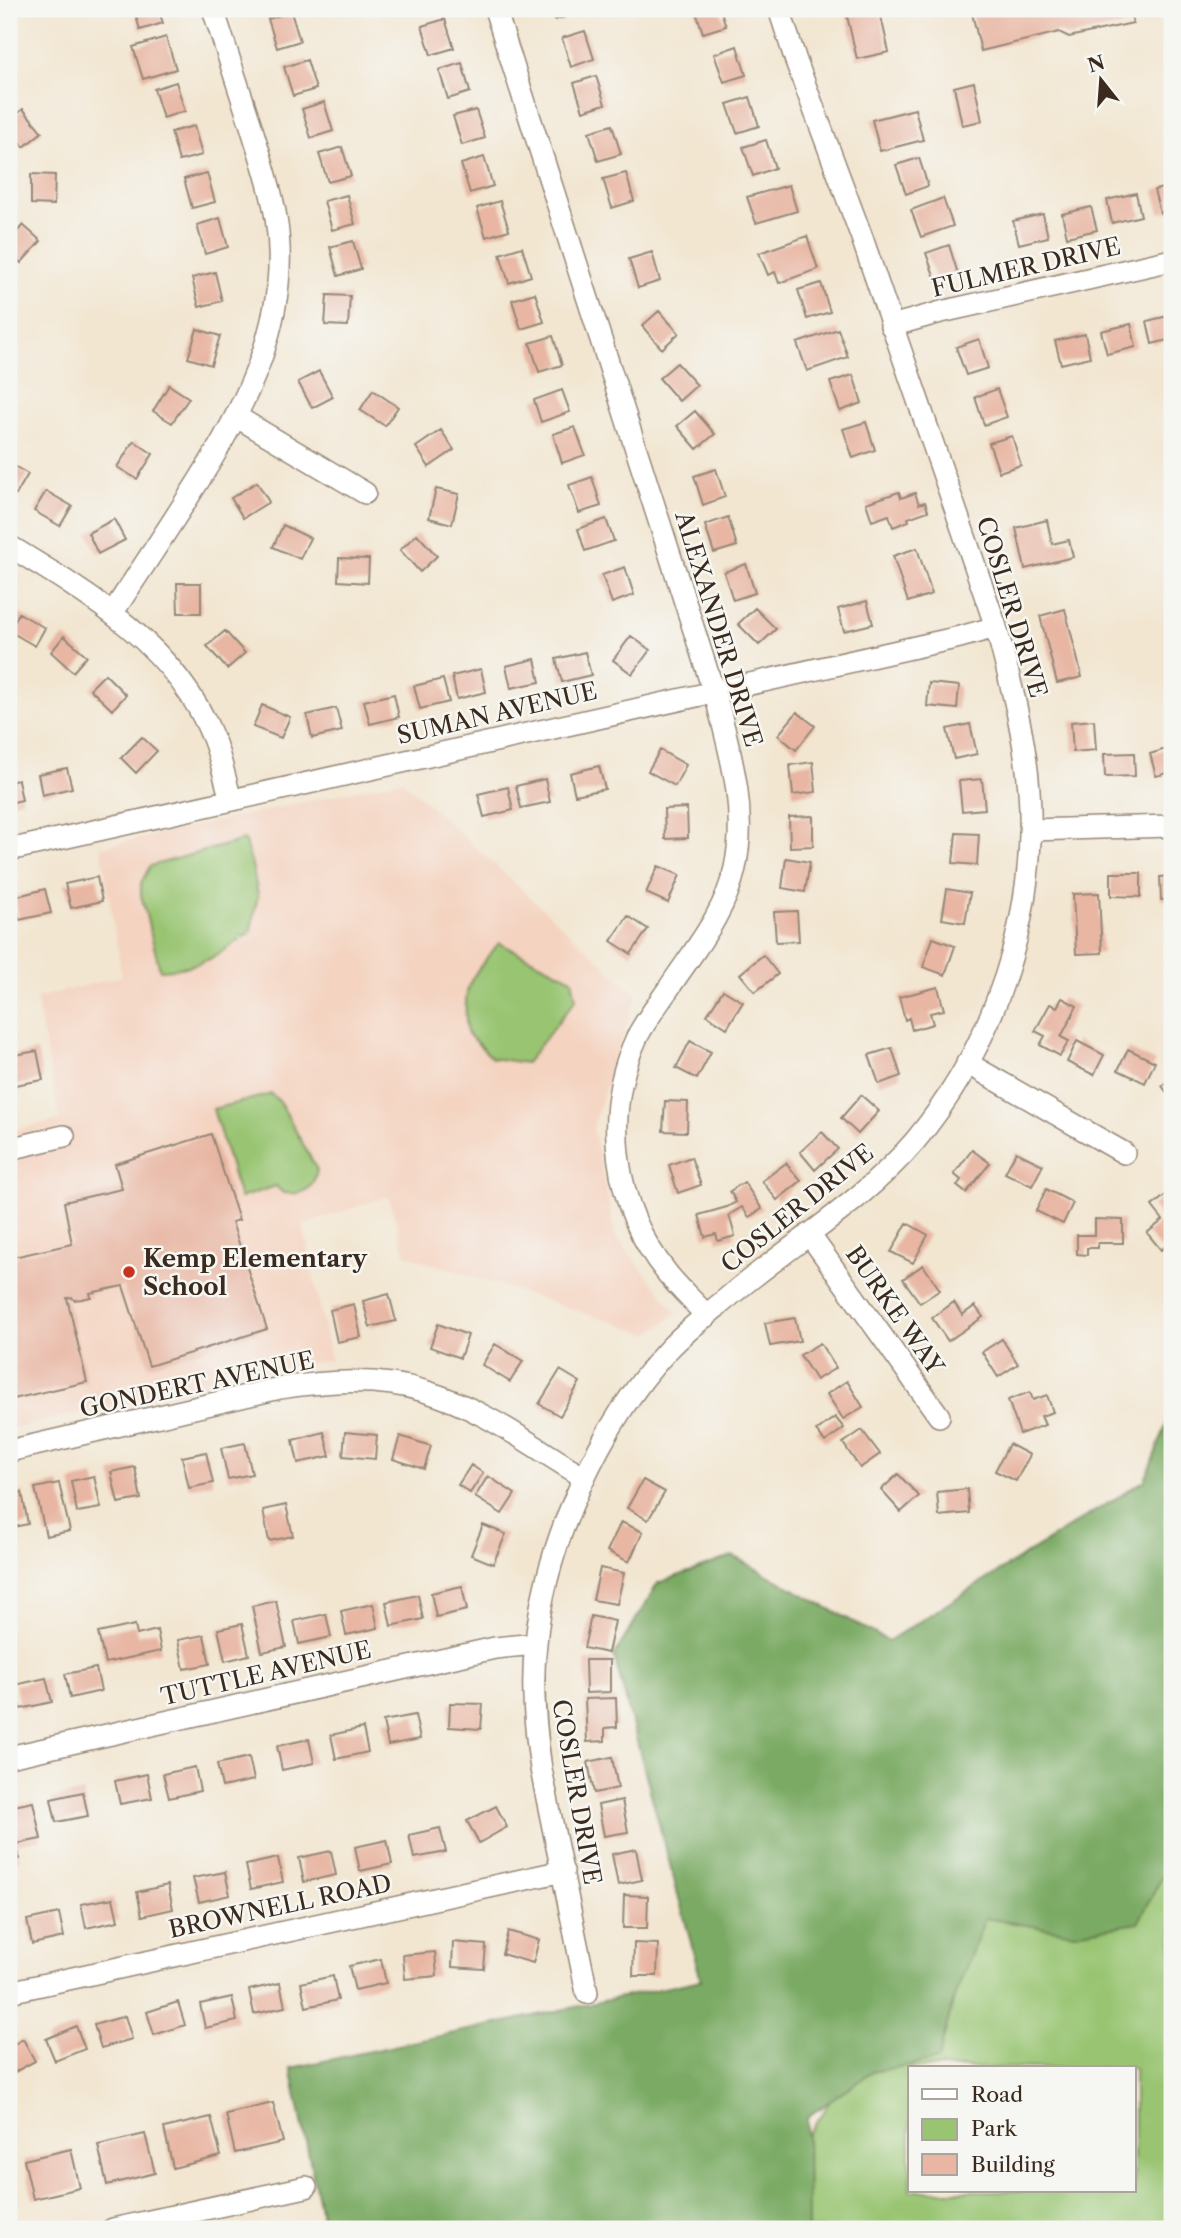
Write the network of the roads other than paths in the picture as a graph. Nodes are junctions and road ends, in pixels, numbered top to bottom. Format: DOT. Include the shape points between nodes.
graph roads {
  1 [pos="213,9"];
  2 [pos="495,9"];
  3 [pos="779,9"];
  4 [pos="1172,260"];
  5 [pos="891,326"];
  6 [pos="237,417"];
  7 [pos="365,493"];
  8 [pos="9,546"];
  9 [pos="113,612"];
  10 [pos="996,627"];
  11 [pos="714,692"];
  12 [pos="231,800"];
  13 [pos="1172,825"];
  14 [pos="1030,830"];
  15 [pos="9,850"];
  16 [pos="967,1063"];
  17 [pos="64,1136"];
  18 [pos="9,1149"];
  19 [pos="1124,1153"];
  20 [pos="809,1234"];
  21 [pos="707,1316"];
  22 [pos="939,1416"];
  23 [pos="9,1451"];
  24 [pos="584,1477"];
  25 [pos="536,1644"];
  26 [pos="9,1757"];
  27 [pos="563,1871"];
  28 [pos="9,1992"];
  29 [pos="587,1993"];
  30 [pos="306,2187"];
  31 [pos="159,2225"];
  32 [pos="113,2229"];
  1 -- 6 [label="street" via="277,220 279,254 270,332"];
  2 -- 11 [label="street, ALEXANDER DRIVE"];
  3 -- 5 [label="street, COSLER DRIVE"];
  4 -- 5 [label="street, FULMER DRIVE"];
  5 -- 10 [label="street, COSLER DRIVE"];
  6 -- 7 [label="street"];
  6 -- 9 [label="street"];
  8 -- 9 [label="street"];
  9 -- 12 [label="street" via="152,648 196,706 213,738"];
  10 -- 11 [label="street, SUMAN AVENUE"];
  10 -- 14 [label="street, COSLER DRIVE" via="1024,748"];
  11 -- 12 [label="street, SUMAN AVENUE"];
  11 -- 21 [label="street, ALEXANDER DRIVE" via="740,808 735,869 713,924 638,1036 624,1072 616,1130 620,1170 635,1220 667,1273"];
  12 -- 15 [label="street, SUMAN AVENUE"];
  13 -- 14 [label="street"];
  14 -- 16 [label="street, COSLER DRIVE" via="1028,876 1010,962"];
  16 -- 19 [label="street"];
  16 -- 20 [label="street, COSLER DRIVE" via="915,1141 849,1205"];
  17 -- 18 [label="street"];
  20 -- 21 [label="street, COSLER DRIVE"];
  20 -- 22 [label="street, BURKE WAY"];
  21 -- 24 [label="street, COSLER DRIVE" via="668,1349 640,1385"];
  23 -- 24 [label="street, GONDERT AVENUE" via="280,1388 357,1382 422,1390 455,1402"];
  24 -- 25 [label="street, COSLER DRIVE" via="550,1573"];
  25 -- 26 [label="street, TUTTLE AVENUE" via="495,1648"];
  25 -- 27 [label="street, COSLER DRIVE" via="536,1733"];
  27 -- 28 [label="street, BROWNELL ROAD"];
  27 -- 29 [label="street, COSLER DRIVE"];
  30 -- 31 [label="street"];
  31 -- 32 [label="street"];
}
